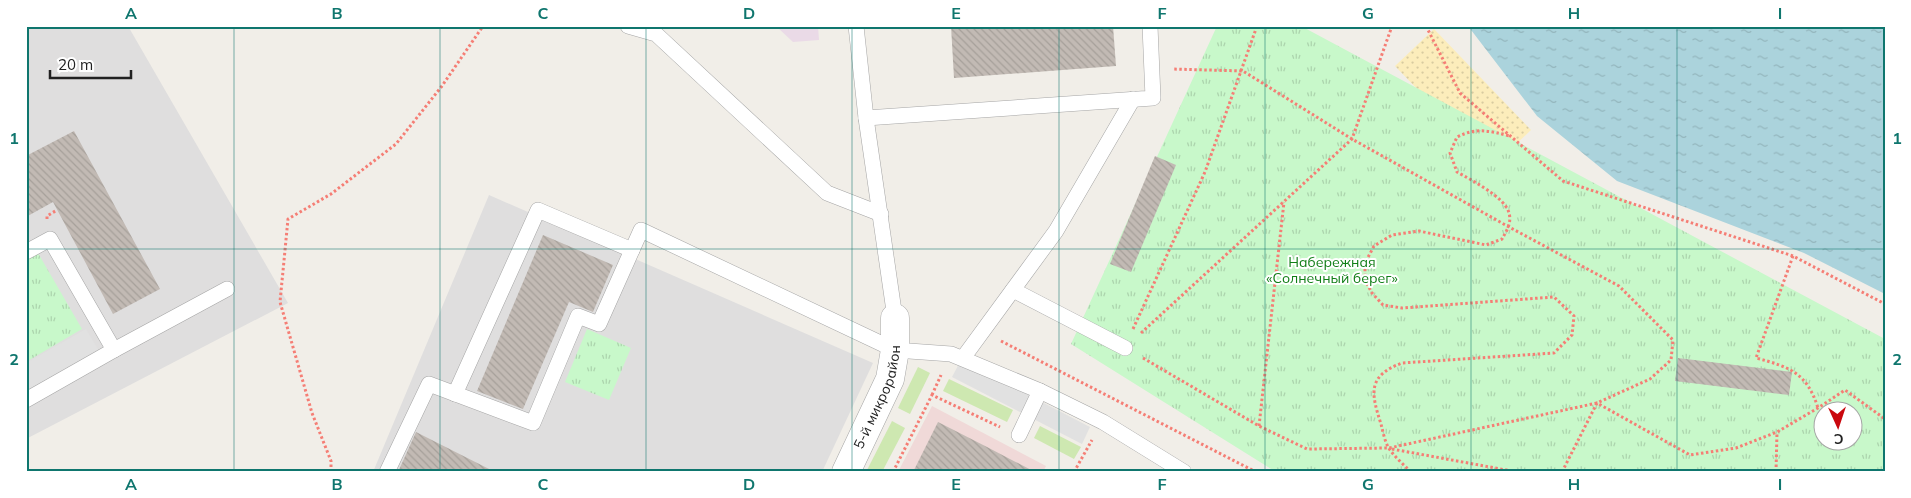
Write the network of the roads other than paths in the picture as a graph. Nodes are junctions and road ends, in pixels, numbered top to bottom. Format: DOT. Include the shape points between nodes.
graph roads {
  1 [pos="628,26"];
  2 [pos="856,26"];
  3 [pos="1150,26"];
  4 [pos="1133,100"];
  5 [pos="866,118"];
  6 [pos="881,214"];
  7 [pos="632,250"];
  8 [pos="26,252"];
  9 [pos="227,289"];
  10 [pos="1013,290"];
  11 [pos="895,318"];
  12 [pos="1125,348"];
  13 [pos="114,350"];
  14 [pos="895,350"];
  15 [pos="963,358"];
  16 [pos="1040,392"];
  17 [pos="455,394"];
  18 [pos="26,400"];
  19 [pos="1019,435"];
  20 [pos="387,472"];
  21 [pos="846,472"];
  22 [pos="1184,472"];
  1 -- 6 [label="lane" via="656,34 827,193"];
  2 -- 5 [label="lane"];
  3 -- 4 [label="lane" via="1153,98"];
  4 -- 5 [label="lane"];
  4 -- 10 [label="lane" via="1056,232"];
  5 -- 6 [label="lane"];
  6 -- 11 [label="lane"];
  7 -- 14 [label="lane" via="641,230"];
  7 -- 17 [label="lane" via="599,324 578,316 533,423"];
  7 -- 17 [label="lane" via="538,210"];
  8 -- 13 [label="lane" via="50,239"];
  9 -- 13 [label="lane"];
  10 -- 12 [label="lane"];
  10 -- 15 [label="lane"];
  11 -- 14 [label="street, 5-й микрорайон"];
  13 -- 18 [label="lane"];
  14 -- 15 [label="lane" via="951,354"];
  14 -- 21 [label="street, 5-й микрорайон" via="890,379"];
  15 -- 16 [label="lane"];
  16 -- 19 [label="lane"];
  16 -- 22 [label="lane" via="1103,422"];
  17 -- 20 [label="lane" via="429,384"];
}
